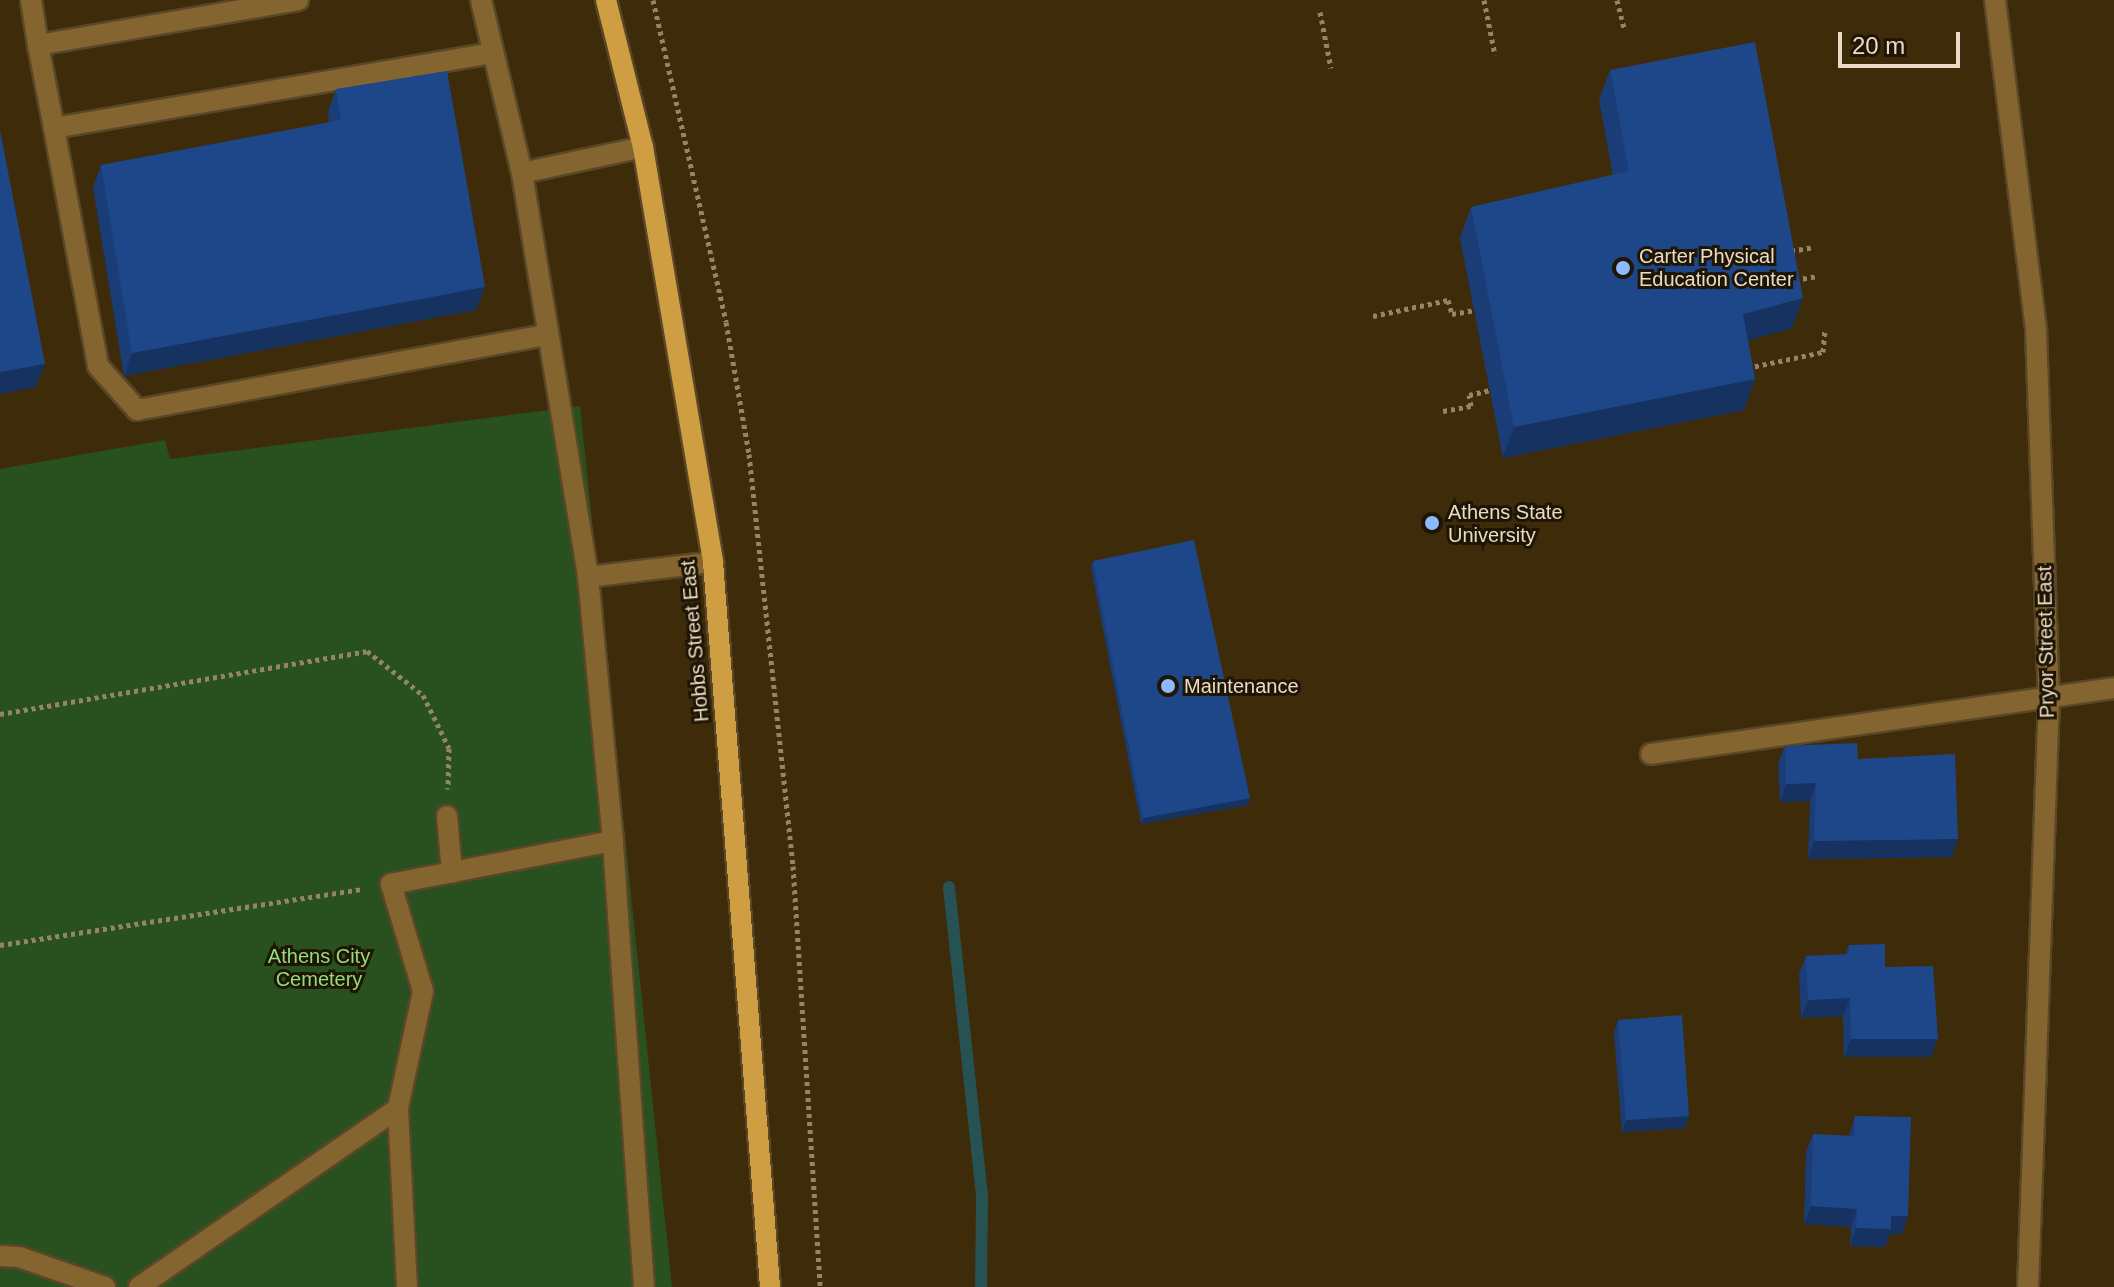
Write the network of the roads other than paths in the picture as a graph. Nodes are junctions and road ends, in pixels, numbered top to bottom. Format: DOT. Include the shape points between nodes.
graph roads {
  1 [pos="31,0"];
  2 [pos="298,0"];
  3 [pos="481,0"];
  4 [pos="606,0"];
  5 [pos="1995,0"];
  6 [pos="38,45"];
  7 [pos="492,53"];
  8 [pos="54,128"];
  9 [pos="643,147"];
  10 [pos="522,173"];
  11 [pos="545,335"];
  12 [pos="713,562"];
  13 [pos="588,577"];
  14 [pos="2114,688"];
  15 [pos="2049,698"];
  16 [pos="1651,754"];
  17 [pos="447,816"];
  18 [pos="613,841"];
  19 [pos="452,873"];
  20 [pos="398,1108"];
  21 [pos="0,1256"];
  22 [pos="105,1287"];
  23 [pos="139,1287"];
  24 [pos="407,1287"];
  25 [pos="644,1287"];
  26 [pos="770,1287"];
  27 [pos="2028,1287"];
  1 -- 6 [label="street"];
  2 -- 6 [label="street"];
  3 -- 7 [label="street"];
  4 -- 9 [label="main road, Hobbs Street East"];
  5 -- 15 [label="street, Pryor Street East" via="2036,330"];
  6 -- 8 [label="street"];
  7 -- 8 [label="street"];
  7 -- 10 [label="street"];
  8 -- 11 [label="street" via="98,366 137,410"];
  9 -- 10 [label="street"];
  9 -- 12 [label="main road, Hobbs Street East"];
  10 -- 11 [label="street"];
  11 -- 13 [label="street"];
  12 -- 13 [label="street"];
  12 -- 26 [label="main road, Hobbs Street East"];
  13 -- 18 [label="street"];
  14 -- 15 [label="street"];
  15 -- 16 [label="street"];
  15 -- 27 [label="street, Pryor Street East"];
  17 -- 19 [label="street"];
  18 -- 19 [label="street"];
  18 -- 25 [label="street"];
  19 -- 20 [label="street" via="391,884 423,991"];
  20 -- 23 [label="street"];
  20 -- 24 [label="street"];
  21 -- 22 [label="street" via="19,1257"];
}
